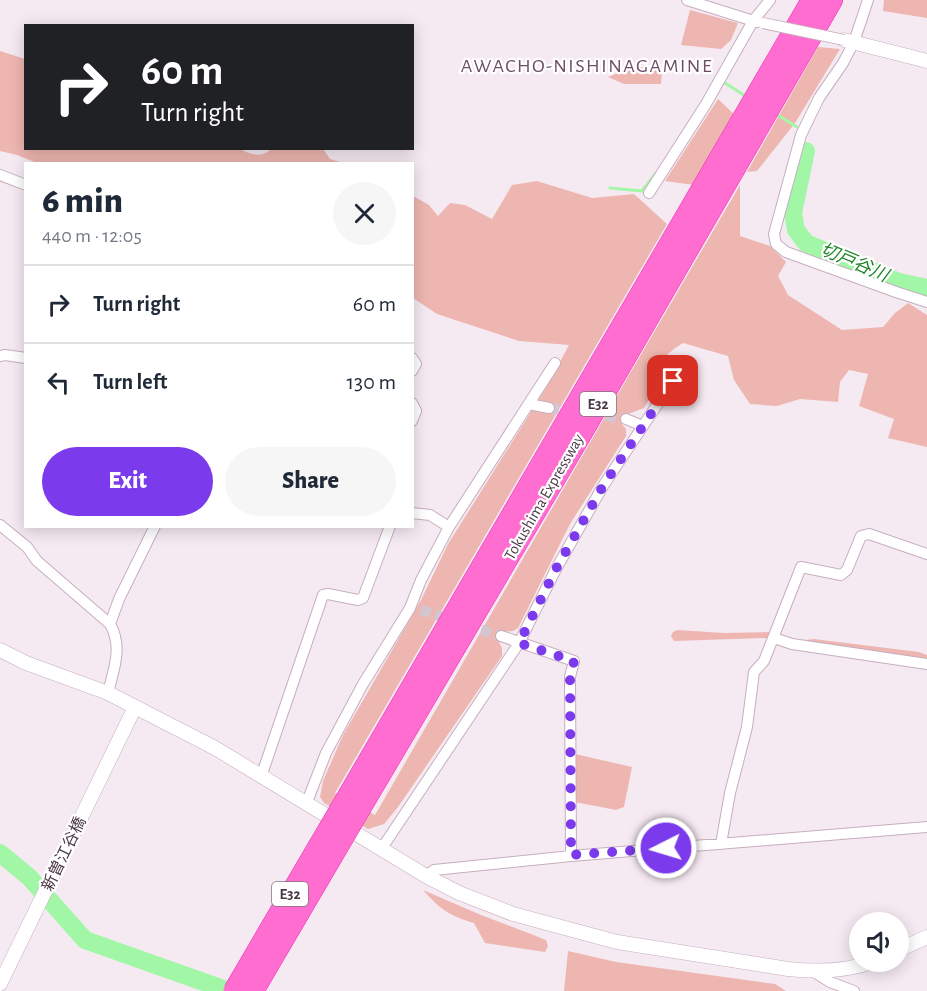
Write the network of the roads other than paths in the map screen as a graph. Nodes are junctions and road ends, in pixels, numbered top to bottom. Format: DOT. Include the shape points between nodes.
graph roads {
  1 [pos="687,0"];
  2 [pos="770,0"];
  3 [pos="812,0"];
  4 [pos="831,0"];
  5 [pos="868,0"];
  6 [pos="758,22"];
  7 [pos="849,41"];
  8 [pos="927,61"];
  9 [pos="0,176"];
  10 [pos="24,184"];
  11 [pos="649,193"];
  12 [pos="927,302"];
  13 [pos="0,356"];
  14 [pos="24,358"];
  15 [pos="555,363"];
  16 [pos="673,381"];
  17 [pos="529,404"];
  18 [pos="549,408"];
  19 [pos="626,419"];
  20 [pos="643,426"];
  21 [pos="414,513"];
  22 [pos="0,525"];
  23 [pos="449,527"];
  24 [pos="154,528"];
  25 [pos="389,528"];
  26 [pos="927,554"];
  27 [pos="110,624"];
  28 [pos="501,636"];
  29 [pos="774,638"];
  30 [pos="519,643"];
  31 [pos="0,650"];
  32 [pos="927,664"];
  33 [pos="108,693"];
  34 [pos="135,707"];
  35 [pos="261,774"];
  36 [pos="307,802"];
  37 [pos="354,802"];
  38 [pos="927,827"];
  39 [pos="721,844"];
  40 [pos="382,848"];
  41 [pos="571,855"];
  42 [pos="426,876"];
  43 [pos="927,937"];
  44 [pos="909,945"];
  45 [pos="849,968"];
  46 [pos="814,972"];
  47 [pos="0,984"];
  48 [pos="234,991"];
  49 [pos="253,991"];
  50 [pos="855,991"];
  1 -- 6 [label="street"];
  2 -- 6 [label="street"];
  3 -- 37 [label="highway, Tokushima Expressway / E32"];
  4 -- 37 [label="highway, Tokushima Expressway / E32" via="586,425"];
  5 -- 7 [label="street"];
  6 -- 7 [label="street, bridge"];
  6 -- 11 [label="street"];
  7 -- 8 [label="street"];
  7 -- 12 [label="street" via="843,63 819,98 801,135 774,234 776,244 786,252"];
  9 -- 10 [label="street"];
  13 -- 14 [label="street"];
  15 -- 17 [label="street"];
  16 -- 20 [label="street"];
  17 -- 18 [label="street"];
  17 -- 23 [label="street"];
  19 -- 20 [label="street"];
  20 -- 30 [label="street" via="603,486"];
  21 -- 23 [label="street" via="430,515"];
  22 -- 27 [label="street"];
  23 -- 36 [label="street" via="421,580 415,609 363,684 326,753"];
  24 -- 27 [label="street"];
  25 -- 35 [label="street" via="363,598 323,596"];
  26 -- 29 [label="street" via="869,534 861,536 847,570 841,574 801,567"];
  27 -- 33 [label="street" via="117,635 117,651"];
  28 -- 30 [label="street"];
  29 -- 32 [label="street"];
  29 -- 39 [label="street" via="764,662 754,672 747,727"];
  30 -- 40 [label="street"];
  30 -- 41 [label="street" via="574,661 570,677"];
  31 -- 33 [label="street"];
  33 -- 34 [label="street"];
  34 -- 35 [label="street"];
  34 -- 47 [label="street, 新曽江谷橋"];
  35 -- 36 [label="street"];
  36 -- 40 [label="street"];
  37 -- 48 [label="highway, Tokushima Expressway / E32, bridge"];
  37 -- 49 [label="highway, Tokushima Expressway / E32, bridge"];
  38 -- 39 [label="street"];
  39 -- 41 [label="street"];
  40 -- 42 [label="street"];
  41 -- 42 [label="street" via="434,870"];
  42 -- 46 [label="street" via="513,914 568,930 617,942"];
  43 -- 44 [label="street"];
  45 -- 46 [label="street"];
  46 -- 50 [label="street"];
}
